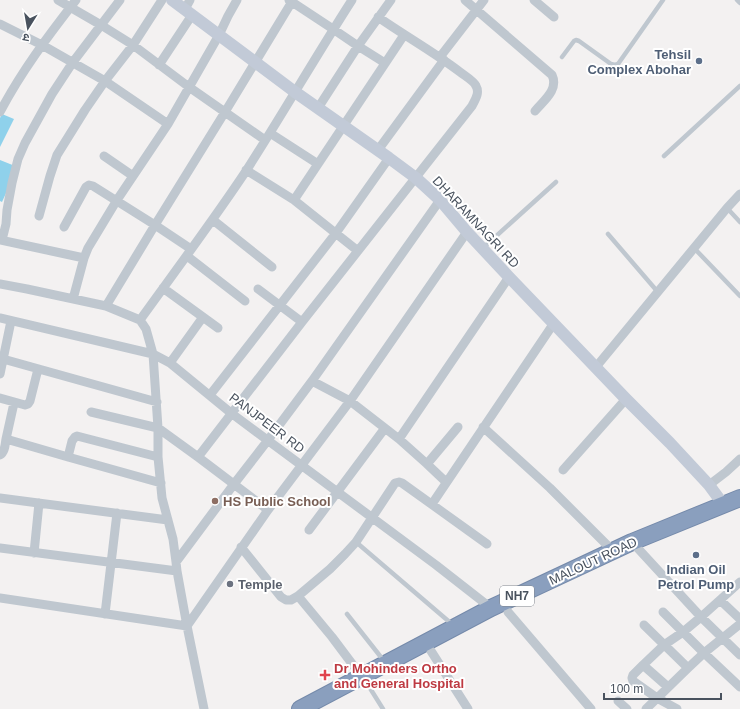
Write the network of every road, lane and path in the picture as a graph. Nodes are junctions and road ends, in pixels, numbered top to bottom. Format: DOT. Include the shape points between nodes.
graph roads {
  1 [pos="58,0"];
  2 [pos="120,0"];
  3 [pos="162,0"];
  4 [pos="172,0"];
  5 [pos="236,0"];
  6 [pos="352,0"];
  7 [pos="391,0"];
  8 [pos="465,0"];
  9 [pos="484,0"];
  10 [pos="534,0"];
  11 [pos="663,0"];
  12 [pos="737,0"];
  13 [pos="291,1"];
  14 [pos="73,3"];
  15 [pos="740,4"];
  16 [pos="189,8"];
  17 [pos="477,10"];
  18 [pos="378,17"];
  19 [pos="554,17"];
  20 [pos="0,24"];
  21 [pos="102,25"];
  22 [pos="333,29"];
  23 [pos="219,35"];
  24 [pos="404,35"];
  25 [pos="42,45"];
  26 [pos="133,45"];
  27 [pos="358,46"];
  28 [pos="562,57"];
  29 [pos="442,59"];
  30 [pos="73,62"];
  31 [pos="255,62"];
  32 [pos="385,63"];
  33 [pos="159,65"];
  34 [pos="105,81"];
  35 [pos="740,86"];
  36 [pos="189,88"];
  37 [pos="295,92"];
  38 [pos="318,108"];
  39 [pos="534,111"];
  40 [pos="0,112"];
  41 [pos="225,112"];
  42 [pos="168,124"];
  43 [pos="344,126"];
  44 [pos="268,136"];
  45 [pos="378,150"];
  46 [pos="104,156"];
  47 [pos="664,156"];
  48 [pos="390,158"];
  49 [pos="318,164"];
  50 [pos="246,170"];
  51 [pos="133,176"];
  52 [pos="416,178"];
  53 [pos="556,182"];
  54 [pos="740,194"];
  55 [pos="117,200"];
  56 [pos="294,200"];
  57 [pos="440,200"];
  58 [pos="727,208"];
  59 [pos="39,216"];
  60 [pos="213,220"];
  61 [pos="740,222"];
  62 [pos="155,224"];
  63 [pos="64,227"];
  64 [pos="467,232"];
  65 [pos="336,233"];
  66 [pos="608,234"];
  67 [pos="1,240"];
  68 [pos="482,248"];
  69 [pos="694,248"];
  70 [pos="358,251"];
  71 [pos="189,252"];
  72 [pos="84,258"];
  73 [pos="272,267"];
  74 [pos="509,277"];
  75 [pos="0,284"];
  76 [pos="163,288"];
  77 [pos="258,289"];
  78 [pos="657,291"];
  79 [pos="740,296"];
  80 [pos="73,299"];
  81 [pos="245,301"];
  82 [pos="106,306"];
  83 [pos="280,306"];
  84 [pos="203,317"];
  85 [pos="0,318"];
  86 [pos="140,320"];
  87 [pos="11,321"];
  88 [pos="302,322"];
  89 [pos="554,323"];
  90 [pos="218,328"];
  91 [pos="154,354"];
  92 [pos="3,359"];
  93 [pos="170,363"];
  94 [pos="596,366"];
  95 [pos="38,369"];
  96 [pos="0,374"];
  97 [pos="312,381"];
  98 [pos="210,395"];
  99 [pos="0,398"];
  100 [pos="626,399"];
  101 [pos="350,401"];
  102 [pos="157,402"];
  103 [pos="14,403"];
  104 [pos="91,412"];
  105 [pos="231,413"];
  106 [pos="458,427"];
  107 [pos="158,428"];
  108 [pos="385,428"];
  109 [pos="483,428"];
  110 [pos="6,439"];
  111 [pos="399,439"];
  112 [pos="268,440"];
  113 [pos="0,455"];
  114 [pos="158,456"];
  115 [pos="68,457"];
  116 [pos="198,457"];
  117 [pos="740,459"];
  118 [pos="427,464"];
  119 [pos="301,465"];
  120 [pos="563,470"];
  121 [pos="446,482"];
  122 [pos="161,483"];
  123 [pos="234,484"];
  124 [pos="709,485"];
  125 [pos="337,492"];
  126 [pos="0,498"];
  127 [pos="740,498"];
  128 [pos="39,503"];
  129 [pos="432,504"];
  130 [pos="723,504"];
  131 [pos="740,508"];
  132 [pos="268,510"];
  133 [pos="117,513"];
  134 [pos="372,518"];
  135 [pos="168,520"];
  136 [pos="309,530"];
  137 [pos="356,542"];
  138 [pos="487,544"];
  139 [pos="635,546"];
  140 [pos="241,547"];
  141 [pos="0,548"];
  142 [pos="613,551"];
  143 [pos="34,553"];
  144 [pos="111,563"];
  145 [pos="177,566"];
  146 [pos="739,583"];
  147 [pos="298,596"];
  148 [pos="0,598"];
  149 [pos="720,600"];
  150 [pos="491,608"];
  151 [pos="508,612"];
  152 [pos="663,612"];
  153 [pos="105,614"];
  154 [pos="348,614"];
  155 [pos="702,617"];
  156 [pos="740,619"];
  157 [pos="644,624"];
  158 [pos="740,624"];
  159 [pos="187,626"];
  160 [pos="456,627"];
  161 [pos="683,632"];
  162 [pos="723,638"];
  163 [pos="664,645"];
  164 [pos="431,651"];
  165 [pos="704,653"];
  166 [pos="740,655"];
  167 [pos="386,664"];
  168 [pos="643,665"];
  169 [pos="688,668"];
  170 [pos="365,681"];
  171 [pos="668,687"];
  172 [pos="740,687"];
  173 [pos="657,698"];
  174 [pos="618,701"];
  175 [pos="204,709"];
  176 [pos="300,709"];
  177 [pos="322,709"];
  178 [pos="383,709"];
  179 [pos="468,709"];
  180 [pos="591,709"];
  181 [pos="627,709"];
  182 [pos="646,709"];
  183 [pos="677,709"];
  1 -- 14 [label="street"];
  2 -- 21 [label="street"];
  3 -- 26 [label="street"];
  4 -- 16 [label="street, DHARAMNAGRI RD"];
  5 -- 23 [label="street"];
  6 -- 22 [label="street"];
  7 -- 18 [label="street"];
  8 -- 17 [label="street"];
  9 -- 17 [label="street"];
  10 -- 19 [label="street"];
  11 -- 28 [label="lane" via="618,64 611,64 576,40"];
  12 -- 15 [label="lane"];
  13 -- 22 [label="street"];
  13 -- 31 [label="street"];
  14 -- 21 [label="street"];
  14 -- 25 [label="street"];
  16 -- 23 [label="street, DHARAMNAGRI RD"];
  16 -- 33 [label="street"];
  17 -- 29 [label="street"];
  17 -- 39 [label="street" via="552,76 554,87"];
  18 -- 24 [label="street"];
  18 -- 27 [label="street"];
  20 -- 25 [label="street"];
  21 -- 26 [label="street"];
  21 -- 30 [label="street"];
  22 -- 27 [label="street"];
  22 -- 37 [label="street"];
  23 -- 31 [label="street, DHARAMNAGRI RD"];
  23 -- 36 [label="street"];
  24 -- 29 [label="street"];
  24 -- 32 [label="street"];
  25 -- 30 [label="street"];
  25 -- 40 [label="street"];
  26 -- 33 [label="street"];
  26 -- 34 [label="street"];
  27 -- 32 [label="street"];
  27 -- 38 [label="street"];
  29 -- 45 [label="street"];
  29 -- 52 [label="street" via="476,85 478,91 472,106"];
  30 -- 34 [label="street"];
  30 -- 67 [label="street" via="52,94 20,154"];
  31 -- 37 [label="street, DHARAMNAGRI RD"];
  31 -- 41 [label="street"];
  32 -- 43 [label="street"];
  33 -- 36 [label="street"];
  34 -- 42 [label="street"];
  34 -- 59 [label="street" via="57,155"];
  35 -- 47 [label="lane"];
  36 -- 41 [label="street"];
  36 -- 42 [label="street"];
  37 -- 38 [label="street, DHARAMNAGRI RD"];
  37 -- 44 [label="street"];
  38 -- 43 [label="street, DHARAMNAGRI RD"];
  41 -- 44 [label="street"];
  41 -- 62 [label="street"];
  42 -- 51 [label="street"];
  43 -- 45 [label="street, DHARAMNAGRI RD"];
  43 -- 49 [label="street"];
  44 -- 49 [label="street"];
  44 -- 50 [label="street"];
  45 -- 48 [label="street, DHARAMNAGRI RD"];
  46 -- 51 [label="street"];
  48 -- 52 [label="street, DHARAMNAGRI RD"];
  48 -- 65 [label="street"];
  49 -- 56 [label="street"];
  50 -- 56 [label="street"];
  50 -- 60 [label="street"];
  51 -- 55 [label="street"];
  52 -- 57 [label="street, DHARAMNAGRI RD"];
  52 -- 70 [label="street"];
  53 -- 68 [label="lane"];
  54 -- 58 [label="street"];
  55 -- 62 [label="street"];
  55 -- 63 [label="street" via="93,186 86,186"];
  55 -- 72 [label="street"];
  56 -- 65 [label="street"];
  57 -- 64 [label="street, DHARAMNAGRI RD"];
  57 -- 97 [label="street"];
  58 -- 61 [label="lane"];
  58 -- 69 [label="street"];
  60 -- 71 [label="street"];
  60 -- 73 [label="street"];
  62 -- 71 [label="street"];
  62 -- 82 [label="street"];
  64 -- 68 [label="street, DHARAMNAGRI RD"];
  64 -- 101 [label="street"];
  65 -- 70 [label="street"];
  65 -- 83 [label="street"];
  66 -- 78 [label="lane"];
  67 -- 72 [label="street"];
  68 -- 74 [label="street, DHARAMNAGRI RD"];
  69 -- 78 [label="street"];
  69 -- 79 [label="lane"];
  70 -- 88 [label="street"];
  71 -- 76 [label="street"];
  71 -- 81 [label="street"];
  72 -- 80 [label="street"];
  74 -- 89 [label="street, DHARAMNAGRI RD"];
  74 -- 111 [label="street"];
  75 -- 80 [label="street"];
  76 -- 84 [label="street"];
  76 -- 86 [label="street"];
  77 -- 83 [label="street"];
  78 -- 94 [label="street"];
  80 -- 82 [label="street"];
  82 -- 86 [label="street"];
  83 -- 88 [label="street"];
  83 -- 98 [label="street"];
  84 -- 90 [label="street"];
  84 -- 93 [label="street"];
  85 -- 87 [label="street, PANJPEER RD"];
  86 -- 91 [label="street" via="146,329"];
  87 -- 91 [label="street, PANJPEER RD"];
  87 -- 92 [label="street"];
  88 -- 105 [label="street"];
  89 -- 94 [label="street, DHARAMNAGRI RD"];
  89 -- 109 [label="street"];
  91 -- 93 [label="street, PANJPEER RD"];
  91 -- 102 [label="street"];
  92 -- 95 [label="street"];
  92 -- 96 [label="street"];
  93 -- 98 [label="street, PANJPEER RD"];
  94 -- 100 [label="street, DHARAMNAGRI RD"];
  95 -- 102 [label="street"];
  95 -- 103 [label="street" via="30,402 25,405"];
  97 -- 101 [label="street"];
  97 -- 112 [label="street"];
  98 -- 105 [label="street, PANJPEER RD"];
  99 -- 103 [label="street"];
  100 -- 120 [label="street"];
  100 -- 124 [label="street, DHARAMNAGRI RD"];
  101 -- 108 [label="street"];
  101 -- 119 [label="street"];
  102 -- 107 [label="street"];
  103 -- 110 [label="street"];
  104 -- 107 [label="street"];
  105 -- 112 [label="street, PANJPEER RD"];
  105 -- 116 [label="street"];
  106 -- 118 [label="street"];
  107 -- 114 [label="street"];
  107 -- 116 [label="street"];
  108 -- 111 [label="street"];
  108 -- 125 [label="street"];
  109 -- 121 [label="street"];
  109 -- 142 [label="street" via="550,488"];
  110 -- 113 [label="street"];
  110 -- 115 [label="street"];
  111 -- 118 [label="street"];
  112 -- 119 [label="street, PANJPEER RD"];
  112 -- 123 [label="street"];
  114 -- 115 [label="street" via="77,436 72,441"];
  114 -- 122 [label="street"];
  115 -- 122 [label="street"];
  116 -- 123 [label="street"];
  117 -- 124 [label="street"];
  118 -- 121 [label="street"];
  119 -- 125 [label="street, PANJPEER RD"];
  119 -- 132 [label="street"];
  121 -- 129 [label="street"];
  122 -- 135 [label="street"];
  123 -- 132 [label="street"];
  123 -- 145 [label="street"];
  124 -- 130 [label="street, DHARAMNAGRI RD"];
  125 -- 134 [label="street, PANJPEER RD"];
  125 -- 136 [label="street"];
  126 -- 128 [label="street"];
  127 -- 130 [label="highway, MALOUT ROAD / NH7"];
  128 -- 133 [label="street"];
  128 -- 143 [label="street"];
  129 -- 134 [label="street" via="399,482 395,483"];
  129 -- 138 [label="street"];
  130 -- 139 [label="highway, MALOUT ROAD / NH7"];
  131 -- 139 [label="highway, MALOUT ROAD / NH7"];
  132 -- 140 [label="street"];
  133 -- 135 [label="street"];
  133 -- 144 [label="street"];
  134 -- 137 [label="street"];
  134 -- 150 [label="street, PANJPEER RD"];
  135 -- 145 [label="street"];
  137 -- 147 [label="street"];
  137 -- 160 [label="lane"];
  139 -- 142 [label="highway, MALOUT ROAD / NH7"];
  139 -- 151 [label="highway, MALOUT ROAD / NH7"];
  139 -- 155 [label="street"];
  140 -- 147 [label="street" via="281,597 291,600"];
  140 -- 159 [label="street"];
  141 -- 143 [label="street"];
  142 -- 150 [label="highway, MALOUT ROAD / NH7"];
  143 -- 144 [label="street"];
  144 -- 145 [label="street"];
  144 -- 153 [label="street"];
  145 -- 159 [label="street"];
  146 -- 149 [label="street"];
  147 -- 170 [label="street"];
  148 -- 153 [label="street"];
  149 -- 155 [label="street"];
  149 -- 156 [label="street"];
  150 -- 160 [label="highway, MALOUT ROAD / NH7"];
  151 -- 164 [label="highway, MALOUT ROAD / NH7"];
  151 -- 180 [label="street"];
  152 -- 161 [label="street"];
  153 -- 159 [label="street"];
  154 -- 167 [label="lane"];
  155 -- 161 [label="street"];
  155 -- 162 [label="street"];
  157 -- 163 [label="street"];
  158 -- 162 [label="street"];
  159 -- 175 [label="street"];
  160 -- 167 [label="highway, MALOUT ROAD / NH7"];
  161 -- 163 [label="street"];
  161 -- 165 [label="street"];
  162 -- 165 [label="street"];
  162 -- 166 [label="street"];
  163 -- 168 [label="street"];
  163 -- 169 [label="street"];
  164 -- 170 [label="highway, MALOUT ROAD / NH7"];
  164 -- 179 [label="street"];
  165 -- 169 [label="street"];
  165 -- 172 [label="street"];
  167 -- 170 [label="highway, MALOUT ROAD / NH7"];
  168 -- 171 [label="street"];
  168 -- 173 [label="street" via="633,675 633,681"];
  169 -- 171 [label="street"];
  170 -- 176 [label="highway, MALOUT ROAD / NH7"];
  170 -- 177 [label="highway, MALOUT ROAD / NH7"];
  170 -- 178 [label="lane"];
  171 -- 173 [label="street"];
  173 -- 182 [label="street"];
  173 -- 183 [label="street"];
  174 -- 181 [label="street"];
}
